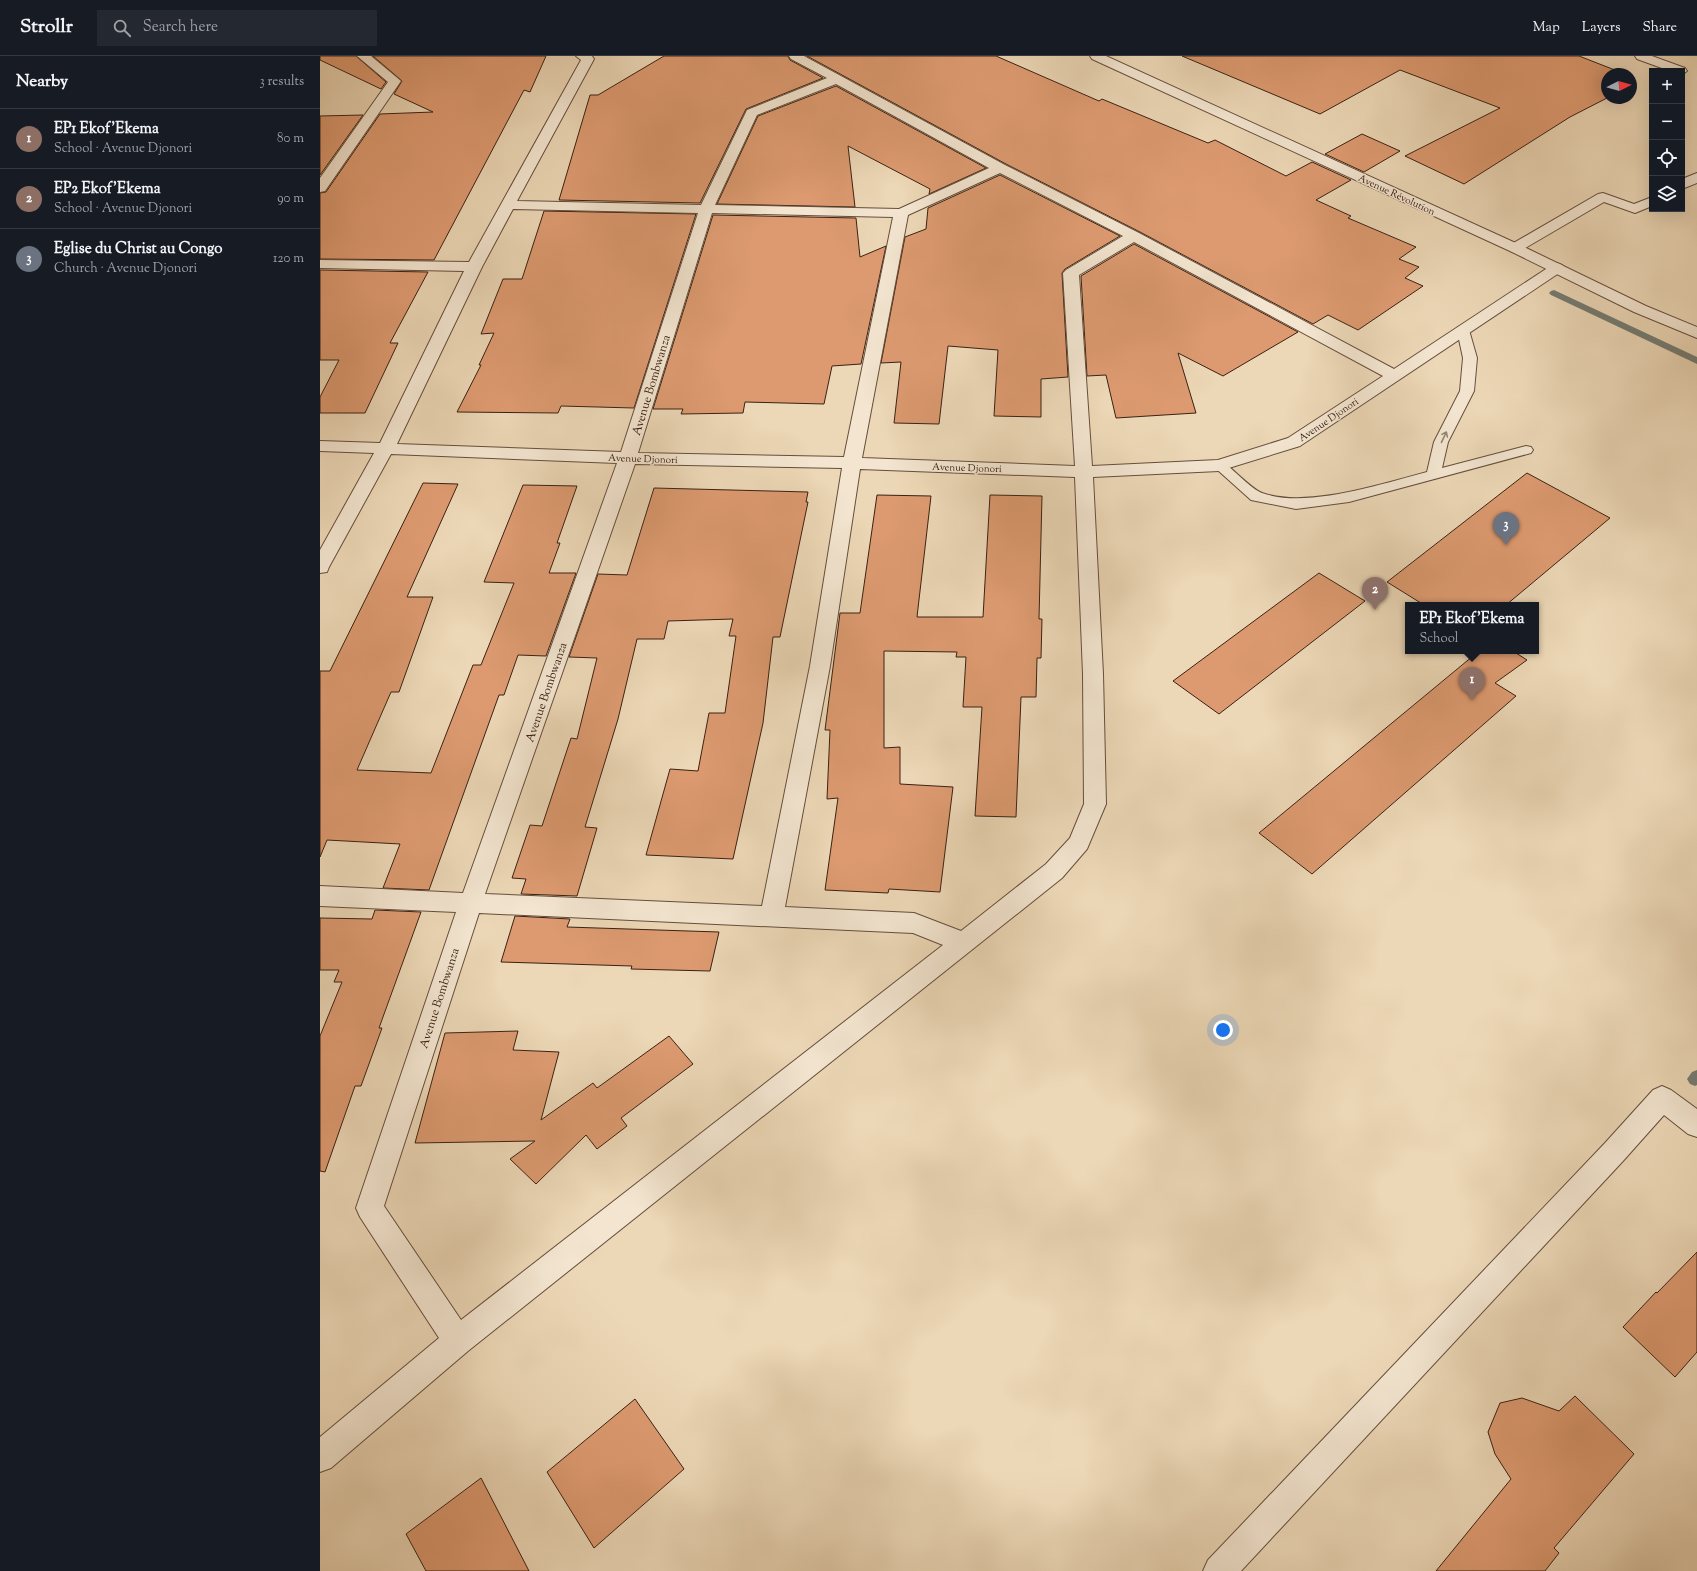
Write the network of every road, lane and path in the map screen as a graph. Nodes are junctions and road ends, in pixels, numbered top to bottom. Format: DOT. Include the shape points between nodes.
graph roads {
  1 [pos="363,56"];
  2 [pos="795,56"];
  3 [pos="1096,56"];
  4 [pos="1641,56"];
  5 [pos="590,57"];
  6 [pos="1674,68"];
  7 [pos="836,80"];
  8 [pos="1000,168"];
  9 [pos="1697,177"];
  10 [pos="1685,183"];
  11 [pos="320,188"];
  12 [pos="1649,202"];
  13 [pos="507,205"];
  14 [pos="706,209"];
  15 [pos="901,213"];
  16 [pos="1134,236"];
  17 [pos="1515,248"];
  18 [pos="320,264"];
  19 [pos="474,267"];
  20 [pos="1557,268"];
  21 [pos="1463,330"];
  22 [pos="1697,334"];
  23 [pos="1393,375"];
  24 [pos="320,446"];
  25 [pos="386,448"];
  26 [pos="1526,450"];
  27 [pos="628,458"];
  28 [pos="852,463"];
  29 [pos="1219,465"];
  30 [pos="1084,472"];
  31 [pos="1433,475"];
  32 [pos="320,567"];
  33 [pos="320,896"];
  34 [pos="471,902"];
  35 [pos="772,916"];
  36 [pos="963,942"];
  37 [pos="1697,1125"];
  38 [pos="458,1341"];
  39 [pos="320,1457"];
  40 [pos="1219,1571"];
  1 -- 11 [label="street" via="395,81"];
  2 -- 7 [label="street"];
  3 -- 17 [label="street, Avenue Révolution"];
  4 -- 6 [label="street"];
  5 -- 13 [label="street"];
  7 -- 8 [label="street"];
  7 -- 14 [label="street, Avenue Bombwanza" via="752,113"];
  8 -- 15 [label="street"];
  8 -- 16 [label="street"];
  9 -- 10 [label="street"];
  12 -- 17 [label="street" via="1635,209 1603,197"];
  13 -- 14 [label="street"];
  13 -- 19 [label="street"];
  14 -- 15 [label="street"];
  14 -- 27 [label="street, Avenue Bombwanza"];
  15 -- 28 [label="street"];
  16 -- 23 [label="street"];
  16 -- 30 [label="street" via="1071,273"];
  17 -- 20 [label="street, Avenue Révolution"];
  18 -- 19 [label="street"];
  19 -- 25 [label="street"];
  20 -- 21 [label="street, Avenue Djonori"];
  20 -- 22 [label="street, Avenue Révolution"];
  21 -- 23 [label="street, Avenue Djonori"];
  31 -- 21 [label="lane, one-way" via="1441,442 1467,390 1470,358"];
  23 -- 29 [label="street, Avenue Djonori" via="1294,442"];
  24 -- 25 [label="street, Avenue Djonori"];
  25 -- 27 [label="street, Avenue Djonori"];
  25 -- 32 [label="street"];
  26 -- 31 [label="lane"];
  27 -- 28 [label="street, Avenue Djonori"];
  27 -- 34 [label="street, Avenue Bombwanza"];
  28 -- 30 [label="street, Avenue Djonori"];
  28 -- 35 [label="street" via="820,666"];
  29 -- 30 [label="street, Avenue Djonori"];
  29 -- 31 [label="lane" via="1256,497 1296,504 1349,498"];
  30 -- 36 [label="street" via="1093,674 1095,804 1079,843 1054,871"];
  33 -- 34 [label="street"];
  34 -- 35 [label="street"];
  34 -- 38 [label="street, Avenue Bombwanza" via="370,1208"];
  35 -- 36 [label="street" via="914,924"];
  36 -- 38 [label="street"];
  37 -- 40 [label="street" via="1662,1098"];
  38 -- 39 [label="street"];
}
